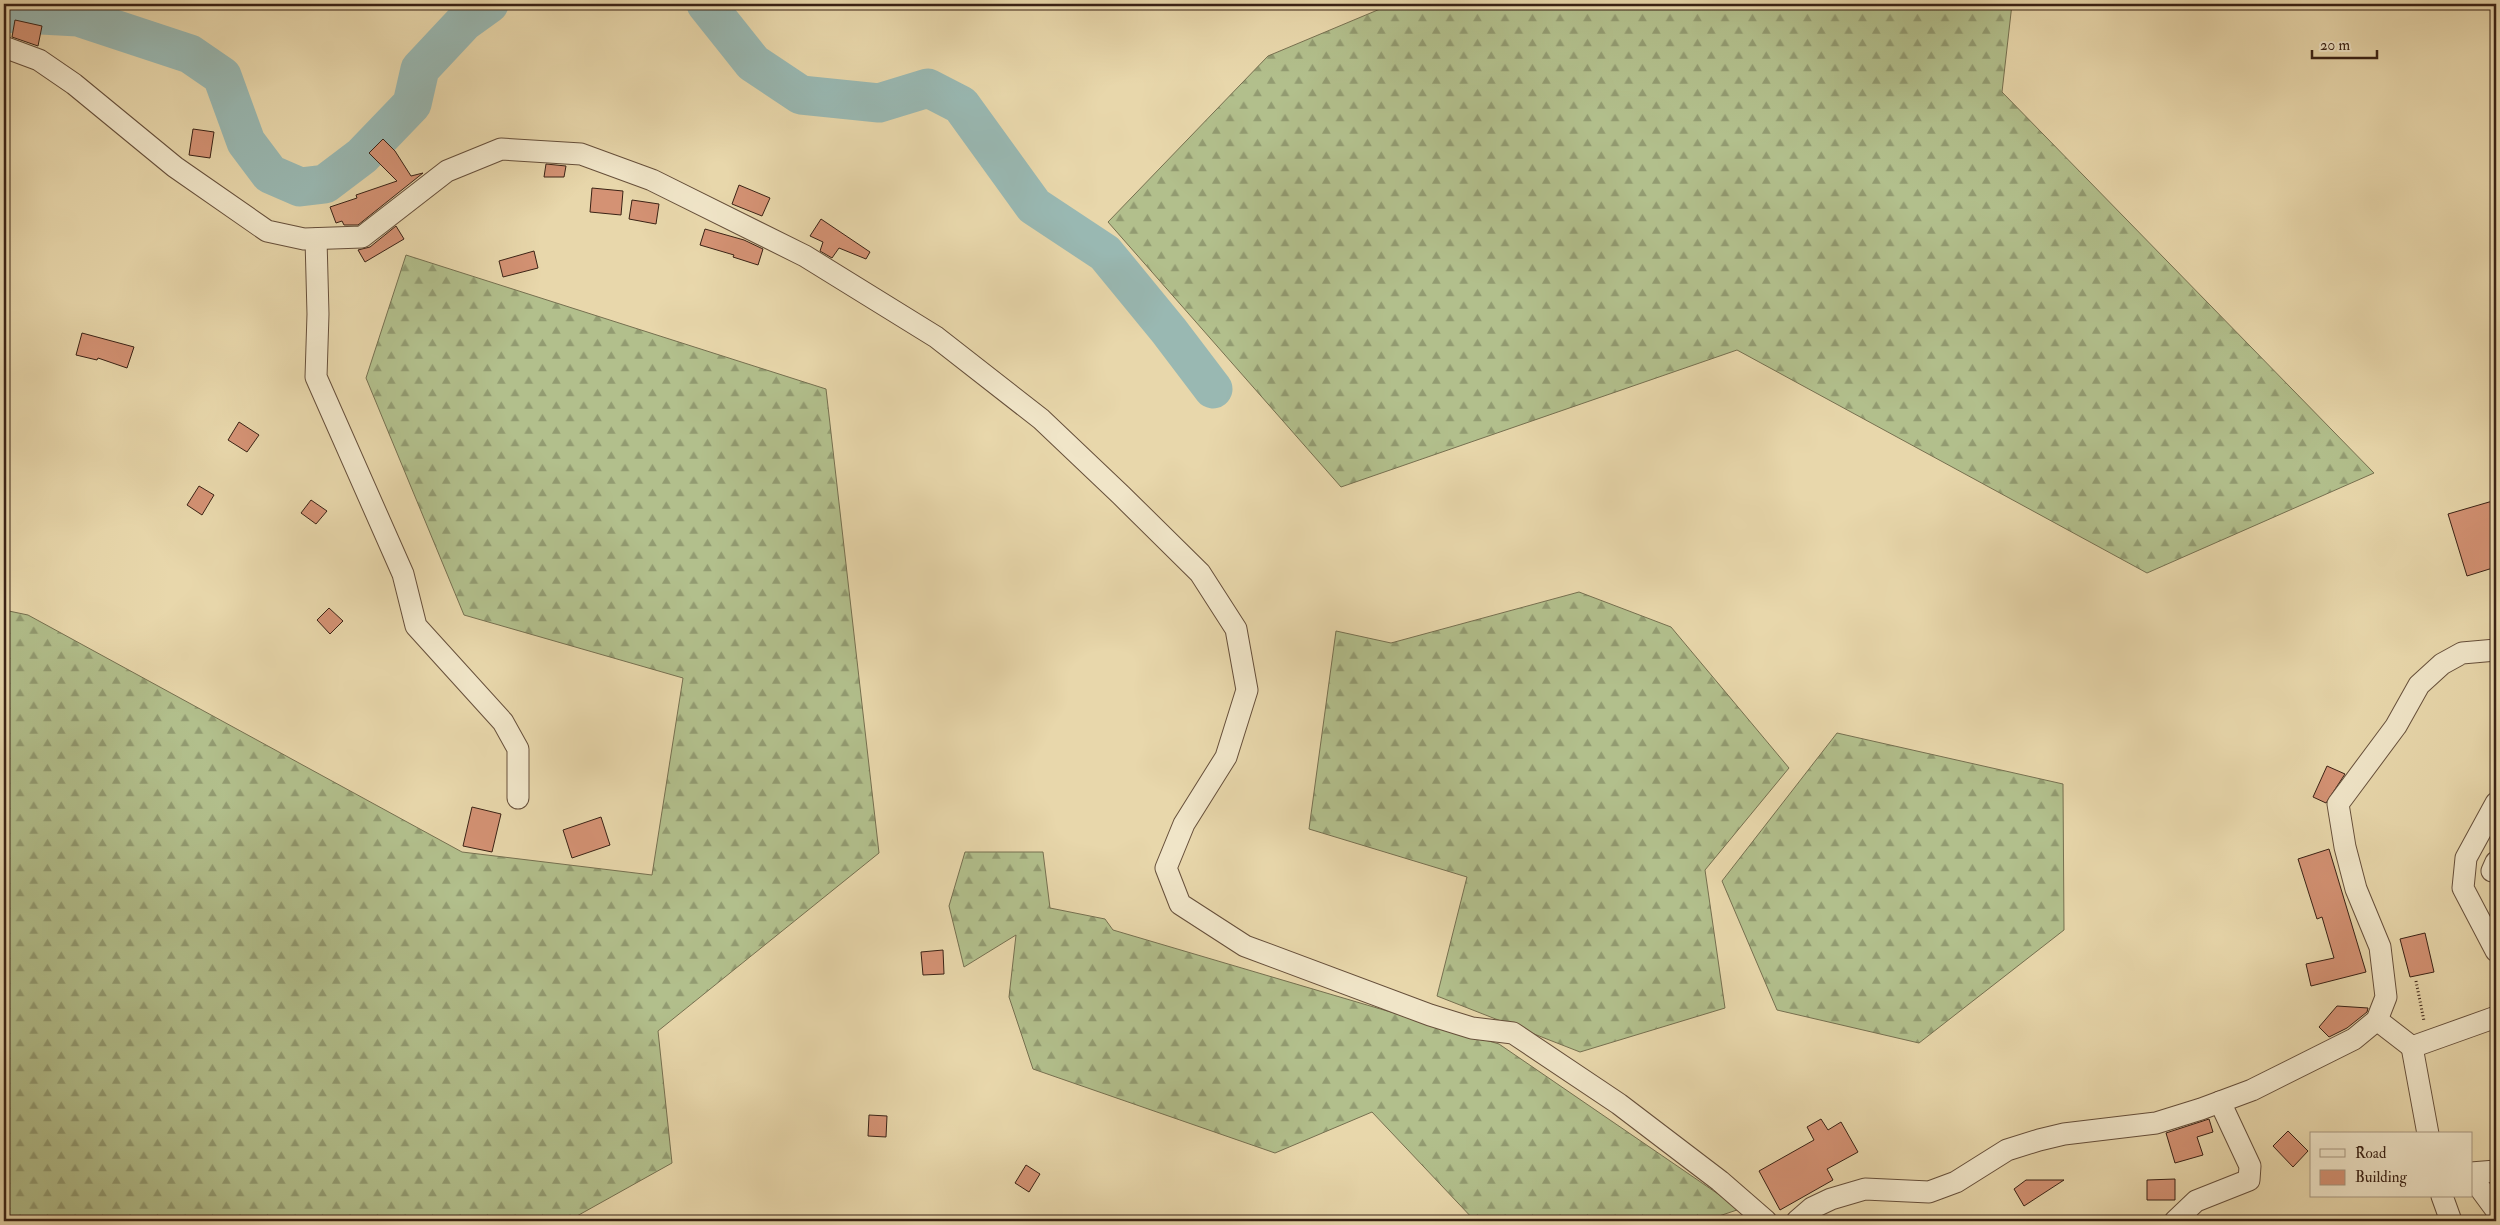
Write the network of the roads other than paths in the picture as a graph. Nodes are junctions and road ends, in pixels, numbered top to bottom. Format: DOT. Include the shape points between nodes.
graph roads {
  1 [pos="4,48"];
  2 [pos="316,239"];
  3 [pos="2496,650"];
  4 [pos="518,798"];
  5 [pos="2496,803"];
  6 [pos="2496,951"];
  7 [pos="2496,1018"];
  8 [pos="2377,1020"];
  9 [pos="2420,1044"];
  10 [pos="2220,1102"];
  11 [pos="2429,1132"];
  12 [pos="2496,1170"];
  13 [pos="2472,1174"];
  14 [pos="2472,1175"];
  15 [pos="2443,1198"];
  16 [pos="2496,1210"];
  17 [pos="1766,1221"];
  18 [pos="1797,1221"];
  19 [pos="2175,1221"];
  20 [pos="2452,1221"];
  1 -- 2 [label="street" via="39,60 74,84 175,167 267,231"];
  2 -- 4 [label="street" via="316,377 403,574 416,626 503,722 518,749"];
  2 -- 17 [label="street" via="362,237 447,170 500,149 581,154 652,180 805,256 936,337 1041,420 1121,495 1200,573 1236,630 1247,690 1226,758 1184,824 1166,868 1180,904 1245,946 1430,1015 1472,1028 1513,1033 1619,1104 1720,1181"];
  3 -- 8 [label="street" via="2462,653 2442,664 2419,686 2396,726 2338,804 2356,889 2380,947 2386,997"];
  5 -- 6 [label="street" via="2466,858 2462,888"];
  7 -- 9 [label="street"];
  8 -- 9 [label="street"];
  8 -- 10 [label="street" via="2354,1040 2252,1090"];
  9 -- 11 [label="street"];
  10 -- 18 [label="street" via="2156,1123 2074,1132 2039,1140 2008,1150 1956,1182 1929,1192 1865,1189 1831,1199 1812,1208"];
  10 -- 19 [label="street" via="2250,1166 2249,1180 2196,1201"];
  12 -- 13 [label="street"];
  14 -- 16 [label="street"];
  15 -- 20 [label="street"];
}
